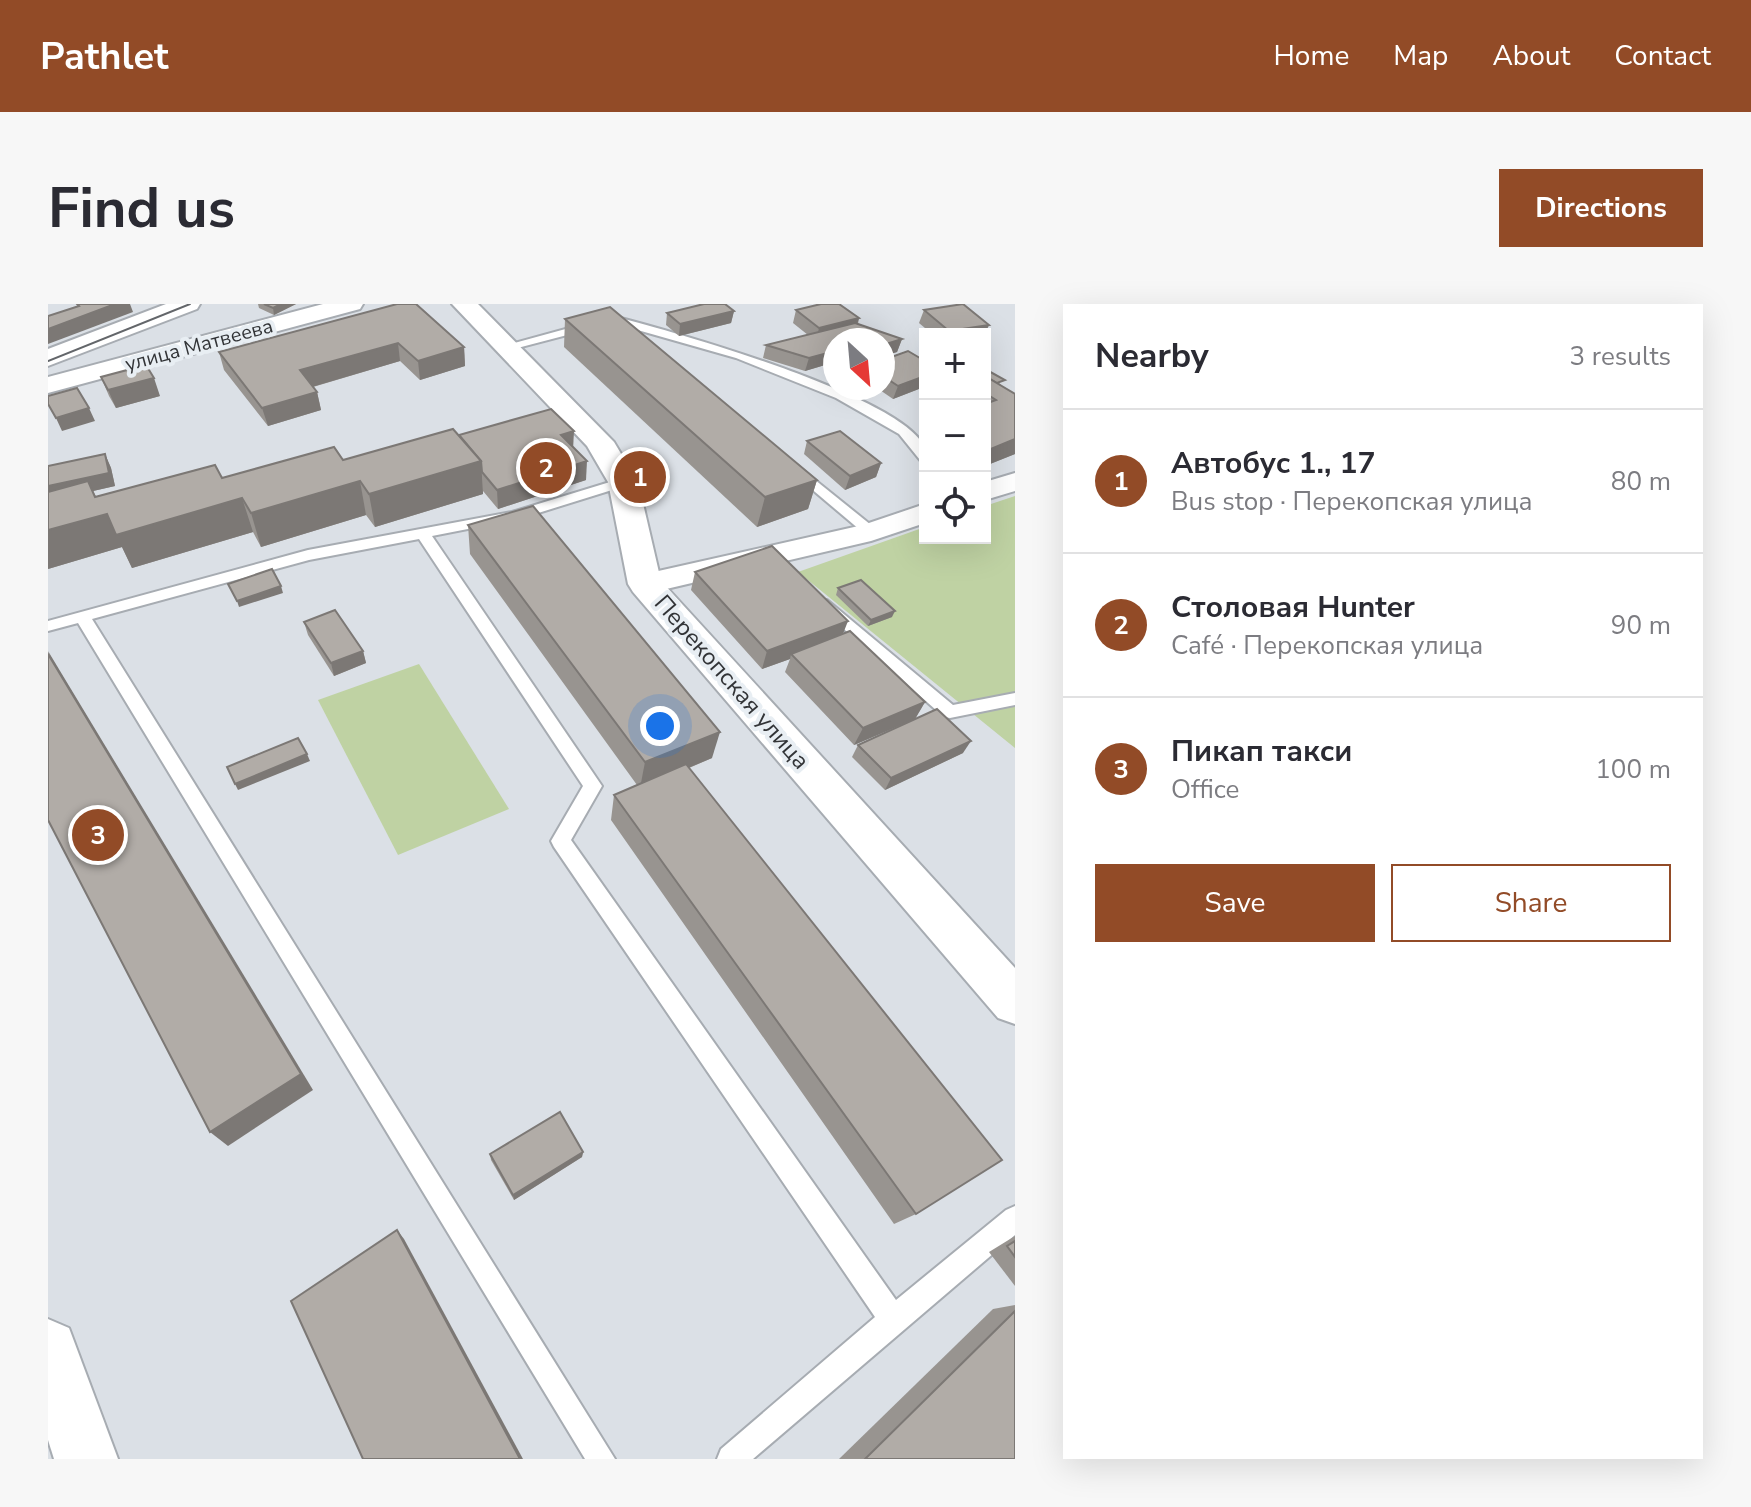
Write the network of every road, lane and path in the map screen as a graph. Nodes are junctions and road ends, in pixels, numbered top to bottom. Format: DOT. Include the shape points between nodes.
graph roads {
  1 [pos="188,304"];
  2 [pos="351,304"];
  3 [pos="464,304"];
  4 [pos="623,322"];
  5 [pos="503,338"];
  6 [pos="647,342"];
  7 [pos="48,358"];
  8 [pos="48,385"];
  9 [pos="919,450"];
  10 [pos="788,462"];
  11 [pos="1015,481"];
  12 [pos="623,482"];
  13 [pos="991,490"];
  14 [pos="919,515"];
  15 [pos="871,532"];
  16 [pos="423,533"];
  17 [pos="645,584"];
  18 [pos="818,597"];
  19 [pos="82,616"];
  20 [pos="48,626"];
  21 [pos="1015,699"];
  22 [pos="1015,1002"];
  23 [pos="1015,1219"];
  24 [pos="893,1319"];
  25 [pos="48,1349"];
  26 [pos="86,1459"];
  27 [pos="601,1459"];
  28 [pos="731,1459"];
  1 -- 7 [label="main road"];
  2 -- 8 [label="main road, улица Матвеева"];
  3 -- 5 [label="main road, Перекопская улица"];
  4 -- 5 [label="lane" via="613,319"];
  4 -- 6 [label="lane"];
  4 -- 9 [label="lane" via="740,355 840,395 904,431"];
  5 -- 12 [label="main road, Перекопская улица" via="599,442"];
  10 -- 15 [label="lane"];
  11 -- 13 [label="street"];
  12 -- 16 [label="lane" via="514,516"];
  12 -- 17 [label="main road, Перекопская улица"];
  14 -- 15 [label="street"];
  15 -- 17 [label="street" via="776,560"];
  16 -- 19 [label="lane" via="308,555"];
  16 -- 24 [label="lane" via="593,786 561,841"];
  17 -- 22 [label="main road, Перекопская улица"];
  18 -- 21 [label="lane" via="950,712"];
  19 -- 20 [label="lane"];
  19 -- 27 [label="lane"];
  23 -- 24 [label="lane"];
  24 -- 28 [label="lane"];
  25 -- 26 [label="main road"];
}
